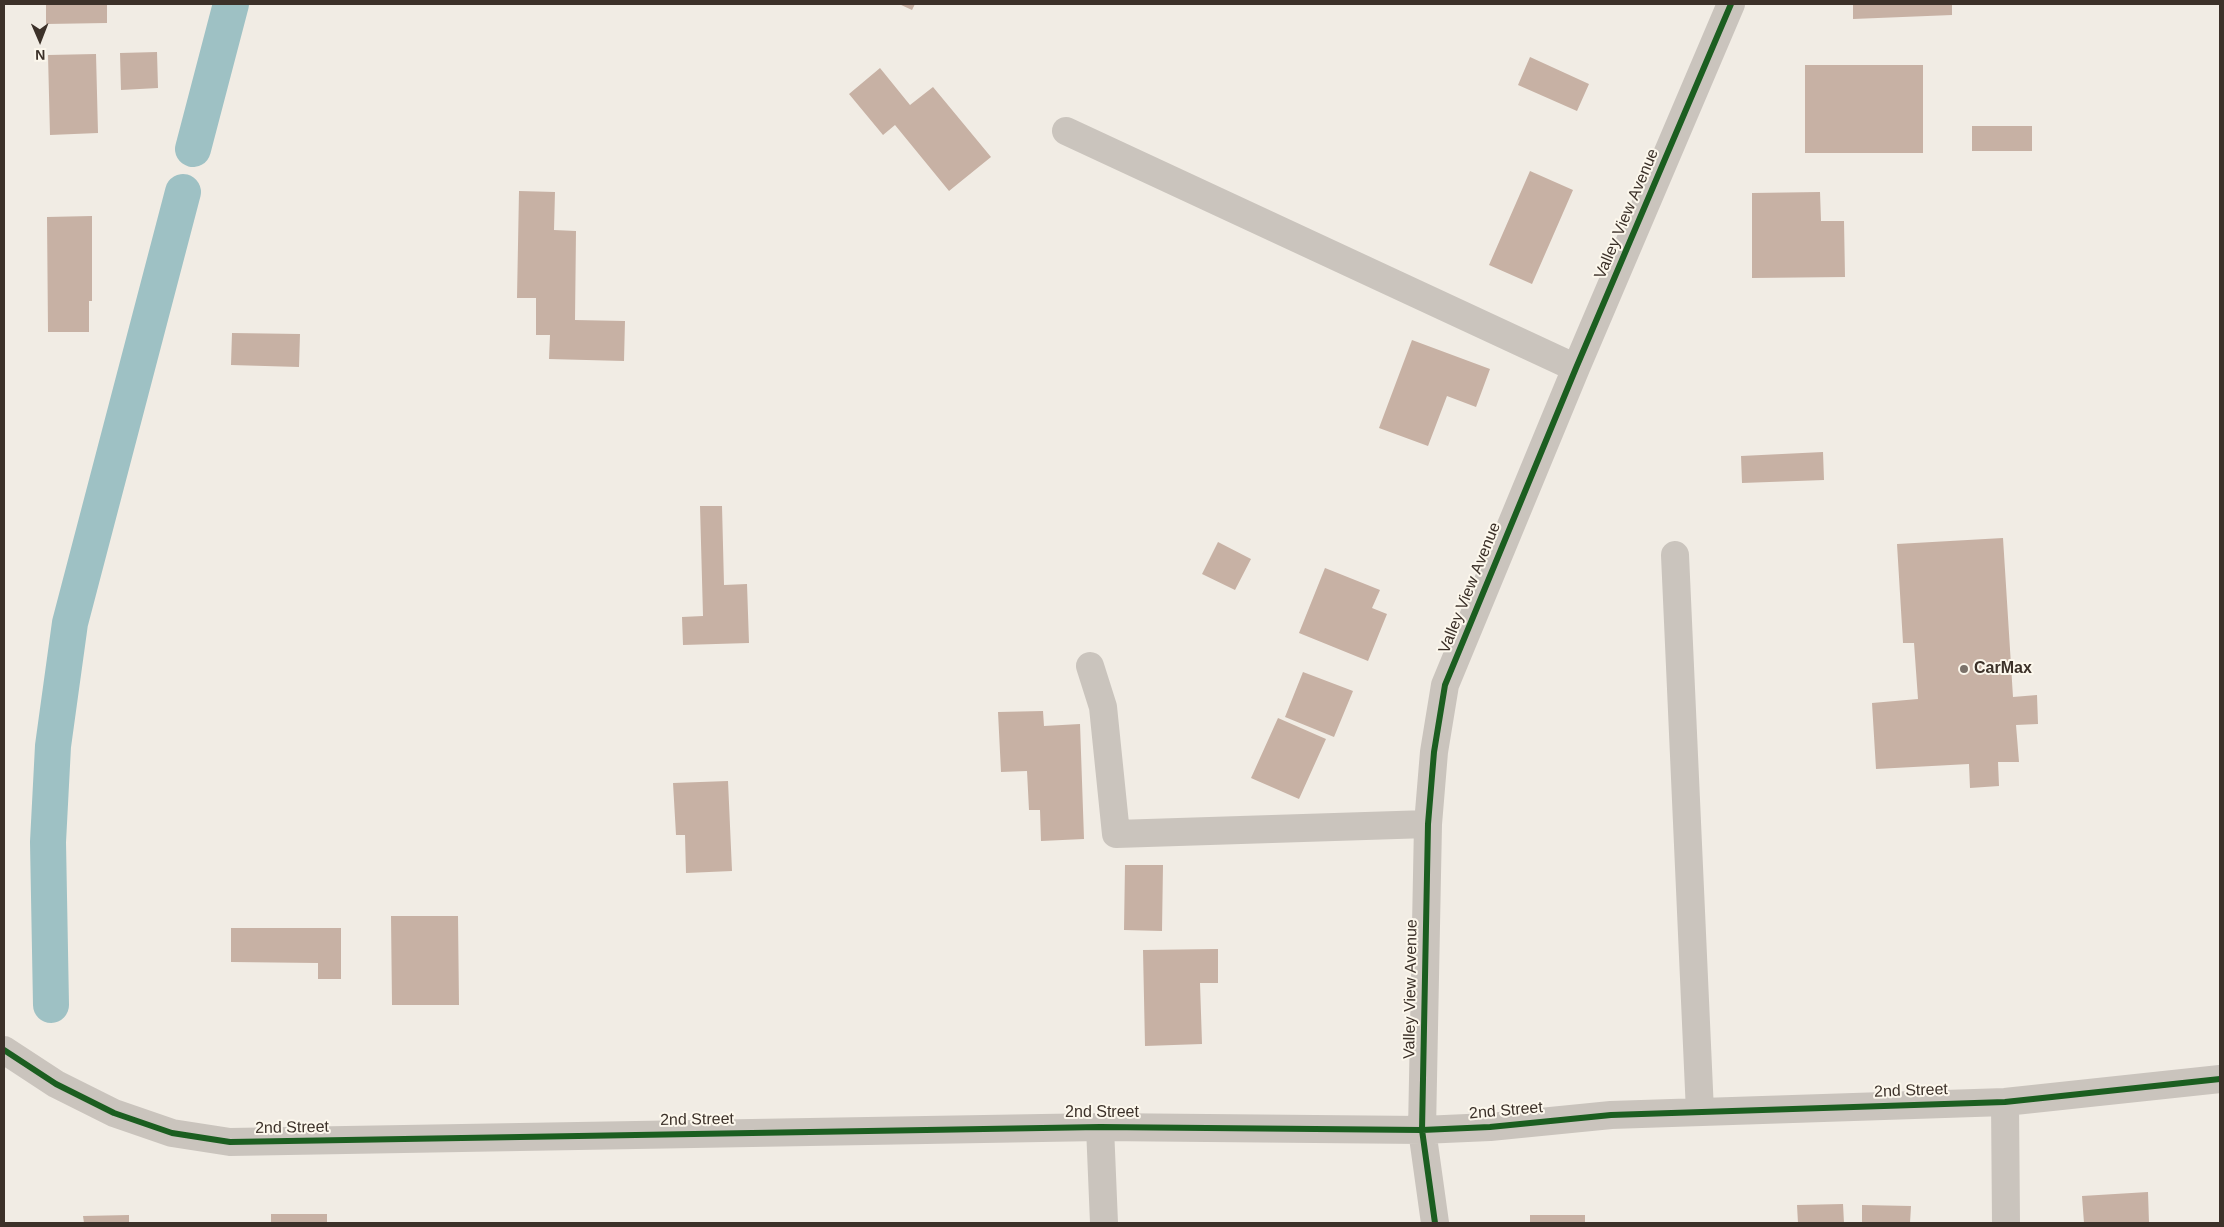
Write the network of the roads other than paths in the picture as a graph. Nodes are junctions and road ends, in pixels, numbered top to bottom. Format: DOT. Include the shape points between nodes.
graph roads {
  1 [pos="1731,4"];
  2 [pos="1066,131"];
  3 [pos="1576,368"];
  4 [pos="1675,555"];
  5 [pos="1090,666"];
  6 [pos="1428,824"];
  7 [pos="4,1050"];
  8 [pos="2220,1079"];
  9 [pos="2005,1102"];
  10 [pos="1700,1112"];
  11 [pos="1100,1127"];
  12 [pos="1422,1130"];
  13 [pos="1104,1223"];
  14 [pos="1434,1223"];
  15 [pos="2006,1223"];
  1 -- 3 [label="street, Valley View Avenue"];
  2 -- 3 [label="street"];
  3 -- 6 [label="street, Valley View Avenue" via="1445,685 1434,752"];
  4 -- 10 [label="street"];
  5 -- 6 [label="street" via="1103,707 1116,834"];
  6 -- 12 [label="street, Valley View Avenue"];
  7 -- 11 [label="street, 2nd Street" via="56,1084 114,1113 172,1133 230,1142"];
  8 -- 9 [label="street, 2nd Street"];
  9 -- 10 [label="street, 2nd Street"];
  9 -- 15 [label="street"];
  10 -- 12 [label="street, 2nd Street" via="1611,1115"];
  11 -- 12 [label="street, 2nd Street"];
  11 -- 13 [label="street"];
  12 -- 14 [label="street, Valley View Avenue"];
}
